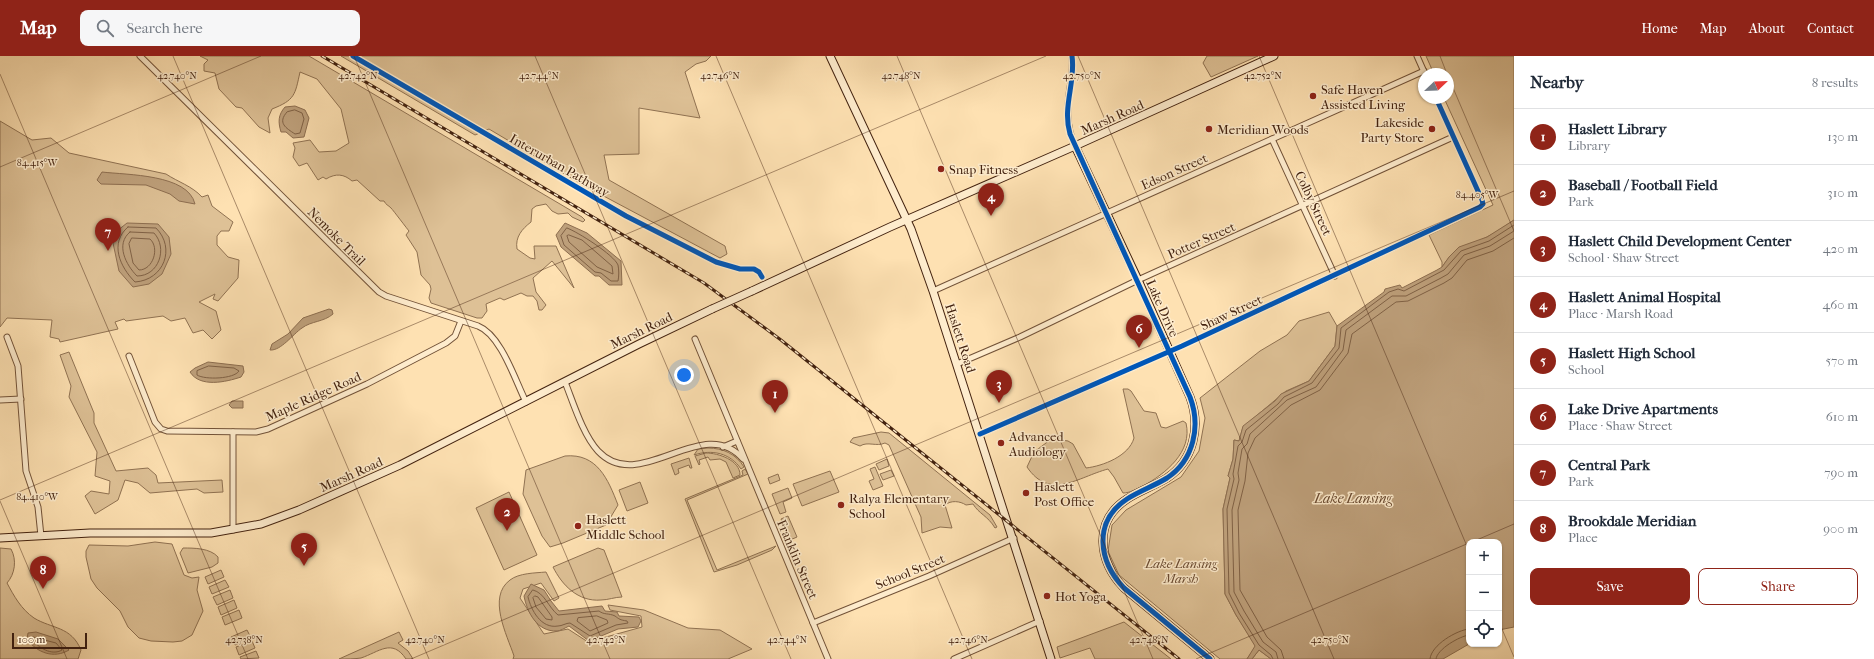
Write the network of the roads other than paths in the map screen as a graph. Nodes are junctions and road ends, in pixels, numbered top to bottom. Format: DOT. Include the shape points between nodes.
graph roads {
  1 [pos="140,56"];
  2 [pos="830,56"];
  3 [pos="1072,56"];
  4 [pos="1274,56"];
  5 [pos="1417,56"];
  6 [pos="1422,68"];
  7 [pos="1418,75"];
  8 [pos="1439,104"];
  9 [pos="1454,137"];
  10 [pos="1272,138"];
  11 [pos="1075,146"];
  12 [pos="1303,206"];
  13 [pos="1107,213"];
  14 [pos="907,220"];
  15 [pos="1335,276"];
  16 [pos="1138,280"];
  17 [pos="933,291"];
  18 [pos="461,321"];
  19 [pos="7,338"];
  20 [pos="695,339"];
  21 [pos="1170,352"];
  22 [pos="129,356"];
  23 [pos="957,364"];
  24 [pos="565,382"];
  25 [pos="21,399"];
  26 [pos="0,400"];
  27 [pos="526,402"];
  28 [pos="233,432"];
  29 [pos="980,434"];
  30 [pos="737,441"];
  31 [pos="724,446"];
  32 [pos="748,467"];
  33 [pos="233,530"];
  34 [pos="41,536"];
  35 [pos="0,538"];
  36 [pos="1014,538"];
  37 [pos="1040,621"];
  38 [pos="813,623"];
  39 [pos="828,659"];
  40 [pos="954,659"];
  41 [pos="1052,659"];
  42 [pos="1210,659"];
  1 -- 18 [label="street, Nemoke Trail" via="379,292"];
  2 -- 14 [label="main road, Haslett Road"];
  3 -- 11 [label="street, Lake Drive" via="1067,116"];
  4 -- 11 [label="main road, Marsh Road"];
  5 -- 6 [label="street"];
  7 -- 10 [label="street, Edson Street"];
  8 -- 9 [label="street"];
  9 -- 12 [label="street, Potter Street"];
  9 -- 15 [label="street, Shaw Street" via="1482,200 1480,207"];
  10 -- 12 [label="street, Colby Street"];
  10 -- 13 [label="street, Edson Street"];
  11 -- 13 [label="main road, Lake Drive"];
  11 -- 14 [label="main road, Marsh Road"];
  12 -- 15 [label="street, Colby Street"];
  12 -- 16 [label="street, Potter Street"];
  13 -- 16 [label="main road, Lake Drive"];
  13 -- 17 [label="street, Edson Street"];
  14 -- 17 [label="main road, Haslett Road"];
  14 -- 24 [label="main road, Marsh Road, bridge" via="712,309"];
  15 -- 21 [label="street, Shaw Street"];
  16 -- 21 [label="main road, Lake Drive"];
  16 -- 23 [label="street, Potter Street"];
  17 -- 23 [label="main road, Haslett Road"];
  18 -- 27 [label="street, Nemoke Trail" via="482,328 493,336"];
  18 -- 28 [label="street, Maple Ridge Road" via="457,332 449,341 367,384 268,429"];
  19 -- 25 [label="street" via="18,366"];
  20 -- 30 [label="street, Franklin Street"];
  21 -- 29 [label="street, Shaw Street"];
  21 -- 42 [label="main road, Lake Drive" via="1194,410 1196,424 1192,444 1183,463 1173,473 1126,499 1114,511 1105,529 1102,546 1110,572 1124,588"];
  22 -- 28 [label="street, Maple Ridge Road" via="153,420 159,427 167,431"];
  23 -- 29 [label="main road, Haslett Road"];
  24 -- 27 [label="main road, Marsh Road"];
  24 -- 31 [label="street" via="589,438 598,452 611,461 635,465 694,446"];
  25 -- 26 [label="street"];
  25 -- 34 [label="street" via="26,471 38,507"];
  27 -- 33 [label="main road, Marsh Road" via="342,491 282,517"];
  28 -- 33 [label="street"];
  29 -- 36 [label="main road, Haslett Road"];
  30 -- 31 [label="street"];
  30 -- 32 [label="street, Franklin Street"];
  31 -- 32 [label="street, Franklin Street" via="738,454"];
  32 -- 38 [label="street, Franklin Street"];
  33 -- 34 [label="main road, Marsh Road"];
  34 -- 35 [label="main road, Marsh Road"];
  36 -- 37 [label="main road, Haslett Road"];
  36 -- 38 [label="street, School Street"];
  37 -- 40 [label="street"];
  37 -- 41 [label="main road, Haslett Road"];
  38 -- 39 [label="street, Franklin Street"];
}
